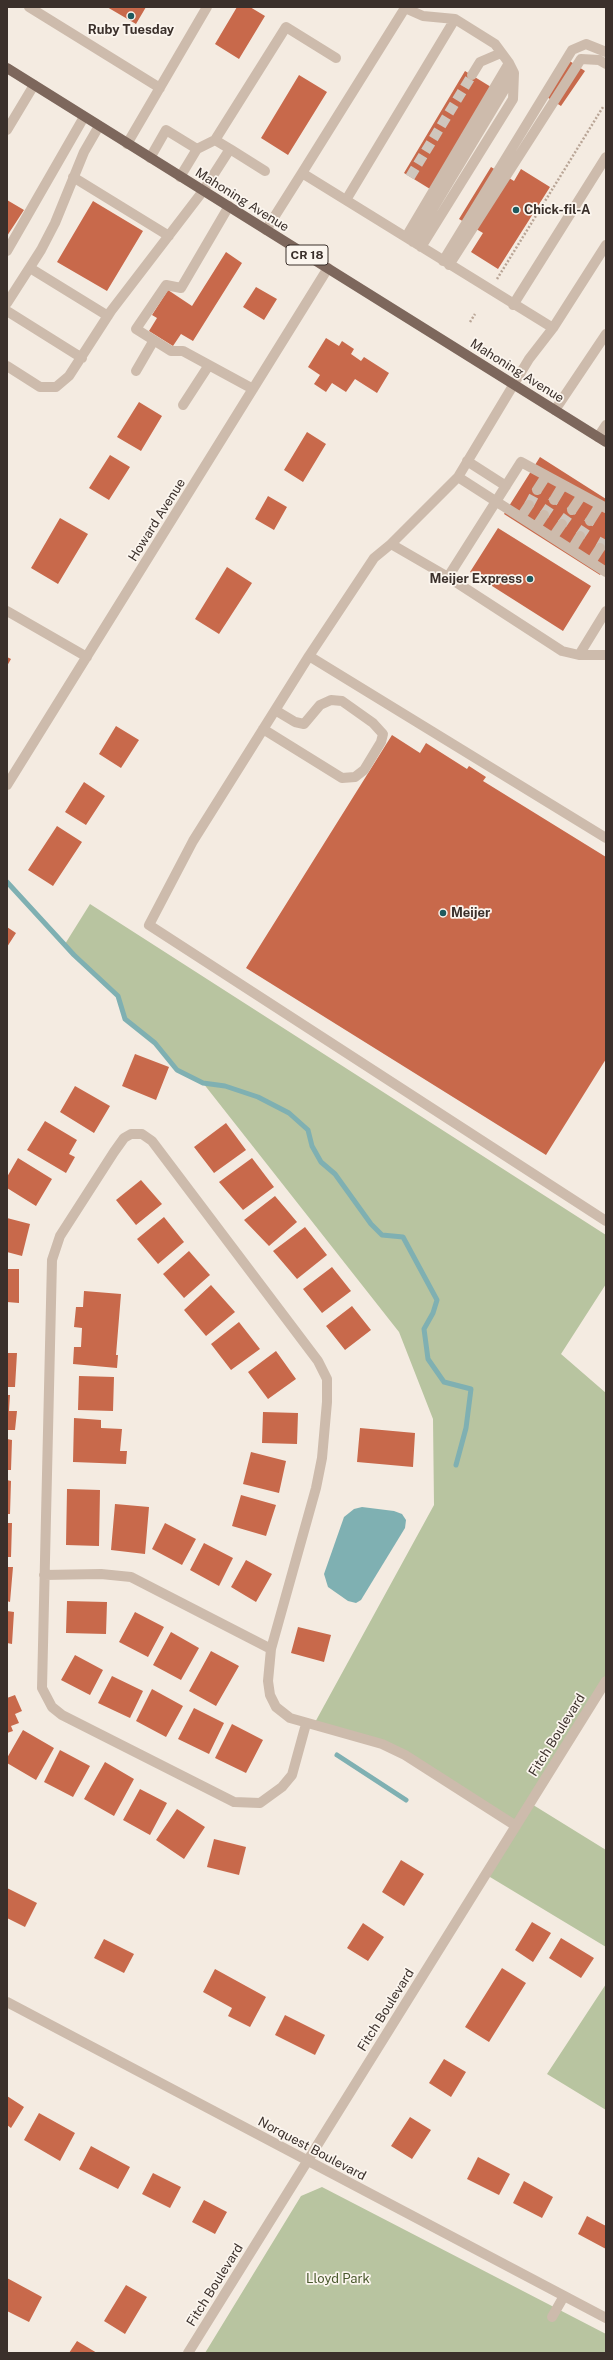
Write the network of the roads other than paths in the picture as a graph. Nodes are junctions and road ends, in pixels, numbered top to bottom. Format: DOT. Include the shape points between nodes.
graph roads {
  1 [pos="29,7"];
  2 [pos="206,7"];
  3 [pos="455,19"];
  4 [pos="606,52"];
  5 [pos="501,53"];
  6 [pos="336,58"];
  7 [pos="509,63"];
  8 [pos="606,64"];
  9 [pos="7,68"];
  10 [pos="472,75"];
  11 [pos="34,85"];
  12 [pos="160,88"];
  13 [pos="84,117"];
  14 [pos="99,126"];
  15 [pos="7,130"];
  16 [pos="215,140"];
  17 [pos="127,144"];
  18 [pos="197,149"];
  19 [pos="230,149"];
  20 [pos="606,157"];
  21 [pos="150,158"];
  22 [pos="266,171"];
  23 [pos="302,173"];
  24 [pos="73,177"];
  25 [pos="180,177"];
  26 [pos="203,191"];
  27 [pos="346,200"];
  28 [pos="229,206"];
  29 [pos="266,230"];
  30 [pos="169,236"];
  31 [pos="413,242"];
  32 [pos="606,245"];
  33 [pos="7,251"];
  34 [pos="446,263"];
  35 [pos="30,268"];
  36 [pos="328,268"];
  37 [pos="7,303"];
  38 [pos="513,305"];
  39 [pos="7,311"];
  40 [pos="108,316"];
  41 [pos="553,328"];
  42 [pos="606,334"];
  43 [pos="154,340"];
  44 [pos="82,358"];
  45 [pos="209,365"];
  46 [pos="7,366"];
  47 [pos="136,371"];
  48 [pos="513,384"];
  49 [pos="253,389"];
  50 [pos="183,405"];
  51 [pos="555,410"];
  52 [pos="606,425"];
  53 [pos="602,440"];
  54 [pos="467,460"];
  55 [pos="546,476"];
  56 [pos="458,477"];
  57 [pos="563,485"];
  58 [pos="506,486"];
  59 [pos="538,490"];
  60 [pos="582,495"];
  61 [pos="554,500"];
  62 [pos="497,501"];
  63 [pos="529,505"];
  64 [pos="603,507"];
  65 [pos="572,510"];
  66 [pos="544,515"];
  67 [pos="521,517"];
  68 [pos="590,521"];
  69 [pos="562,524"];
  70 [pos="536,527"];
  71 [pos="580,536"];
  72 [pos="553,537"];
  73 [pos="391,544"];
  74 [pos="600,548"];
  75 [pos="572,549"];
  76 [pos="591,562"];
  77 [pos="606,572"];
  78 [pos="448,577"];
  79 [pos="7,611"];
  80 [pos="606,611"];
  81 [pos="606,655"];
  82 [pos="309,656"];
  83 [pos="579,656"];
  84 [pos="87,657"];
  85 [pos="275,710"];
  86 [pos="263,729"];
  87 [pos="7,785"];
  88 [pos="606,838"];
  89 [pos="606,1220"];
  90 [pos="44,1575"];
  91 [pos="271,1649"];
  92 [pos="606,1681"];
  93 [pos="306,1724"];
  94 [pos="516,1826"];
  95 [pos="7,2002"];
  96 [pos="307,2161"];
  97 [pos="564,2296"];
  98 [pos="552,2318"];
  99 [pos="606,2318"];
  100 [pos="188,2353"];
  1 -- 12 [label="street"];
  2 -- 12 [label="street"];
  3 -- 5 [label="street" via="495,44"];
  3 -- 23 [label="street" via="423,16 404,8"];
  3 -- 27 [label="street"];
  4 -- 34 [label="street" via="586,44 572,50"];
  5 -- 7 [label="street"];
  5 -- 10 [label="street" via="480,62"];
  6 -- 16 [label="street" via="286,27"];
  7 -- 31 [label="street"];
  7 -- 31 [label="street" via="514,73 513,98"];
  8 -- 34 [label="street" via="599,60 581,59"];
  9 -- 11 [label="main road, Mahoning Avenue / CR 18"];
  11 -- 13 [label="main road, Mahoning Avenue / CR 18"];
  11 -- 15 [label="street"];
  12 -- 17 [label="street"];
  13 -- 14 [label="main road, Mahoning Avenue / CR 18"];
  13 -- 33 [label="street"];
  14 -- 17 [label="main road, Mahoning Avenue / CR 18"];
  14 -- 24 [label="street"];
  16 -- 18 [label="street"];
  16 -- 19 [label="street"];
  17 -- 21 [label="main road, Mahoning Avenue / CR 18"];
  18 -- 21 [label="street" via="166,130"];
  18 -- 25 [label="street"];
  19 -- 22 [label="street"];
  19 -- 26 [label="street"];
  20 -- 38 [label="street"];
  21 -- 25 [label="main road, Mahoning Avenue / CR 18"];
  23 -- 27 [label="street"];
  23 -- 29 [label="street"];
  24 -- 30 [label="street"];
  24 -- 35 [label="street" via="56,224"];
  25 -- 26 [label="main road, Mahoning Avenue / CR 18"];
  26 -- 28 [label="main road, Mahoning Avenue / CR 18"];
  26 -- 30 [label="street"];
  27 -- 31 [label="street"];
  28 -- 29 [label="main road, Mahoning Avenue / CR 18"];
  28 -- 43 [label="street" via="181,288 166,285 136,329"];
  29 -- 36 [label="main road, Mahoning Avenue / CR 18"];
  30 -- 40 [label="street"];
  31 -- 34 [label="street"];
  32 -- 41 [label="street"];
  34 -- 38 [label="street"];
  35 -- 37 [label="street"];
  35 -- 40 [label="street"];
  36 -- 48 [label="main road, Mahoning Avenue / CR 18"];
  36 -- 49 [label="street, Howard Avenue"];
  38 -- 41 [label="street"];
  39 -- 44 [label="street"];
  40 -- 44 [label="street"];
  41 -- 48 [label="street" via="528,359"];
  42 -- 51 [label="street"];
  43 -- 45 [label="street" via="171,351 183,351"];
  43 -- 47 [label="street"];
  44 -- 46 [label="street" via="56,388 40,387"];
  45 -- 49 [label="street"];
  45 -- 50 [label="street"];
  48 -- 51 [label="main road, Mahoning Avenue / CR 18"];
  48 -- 54 [label="street"];
  49 -- 84 [label="street, Howard Avenue"];
  51 -- 53 [label="main road, Mahoning Avenue / CR 18"];
  52 -- 53 [label="street"];
  54 -- 56 [label="street"];
  54 -- 58 [label="street"];
  55 -- 57 [label="street"];
  55 -- 58 [label="street" via="521,462"];
  55 -- 59 [label="street"];
  56 -- 62 [label="street"];
  56 -- 73 [label="street"];
  57 -- 60 [label="street"];
  57 -- 61 [label="street"];
  58 -- 62 [label="street"];
  60 -- 64 [label="street"];
  60 -- 65 [label="street"];
  62 -- 67 [label="street"];
  62 -- 78 [label="street"];
  63 -- 67 [label="street"];
  64 -- 68 [label="street"];
  66 -- 70 [label="street"];
  67 -- 70 [label="street"];
  69 -- 72 [label="street"];
  70 -- 72 [label="street"];
  71 -- 75 [label="street"];
  72 -- 75 [label="street"];
  73 -- 78 [label="street"];
  73 -- 82 [label="street" via="374,558"];
  74 -- 76 [label="street"];
  75 -- 76 [label="street"];
  76 -- 77 [label="street"];
  78 -- 83 [label="street" via="562,651"];
  79 -- 84 [label="street"];
  80 -- 83 [label="street"];
  81 -- 83 [label="street"];
  82 -- 85 [label="street"];
  82 -- 88 [label="street"];
  84 -- 87 [label="street, Howard Avenue"];
  85 -- 86 [label="street"];
  85 -- 86 [label="street" via="295,722 304,724 320,705 331,700 342,701 374,723 383,734 381,742 364,770 355,777 342,778"];
  86 -- 89 [label="street" via="193,841 149,925"];
  90 -- 91 [label="street" via="101,1574 130,1577"];
  90 -- 91 [label="street" via="53,1254 60,1236 124,1138 131,1134 142,1134 152,1141 314,1355 327,1379 322,1458 316,1488"];
  90 -- 93 [label="street" via="42,1688 52,1707 62,1715 221,1797 234,1802 248,1803 260,1803 272,1796 292,1775"];
  91 -- 93 [label="street" via="268,1681 270,1695 276,1707 290,1718"];
  92 -- 94 [label="street, Fitch Boulevard"];
  93 -- 94 [label="street" via="382,1744 405,1755"];
  94 -- 96 [label="street, Fitch Boulevard"];
  95 -- 96 [label="street, Norquest Boulevard"];
  96 -- 97 [label="street, Norquest Boulevard"];
  96 -- 100 [label="street, Fitch Boulevard"];
  97 -- 98 [label="street"];
  97 -- 99 [label="street, Norquest Boulevard"];
}
